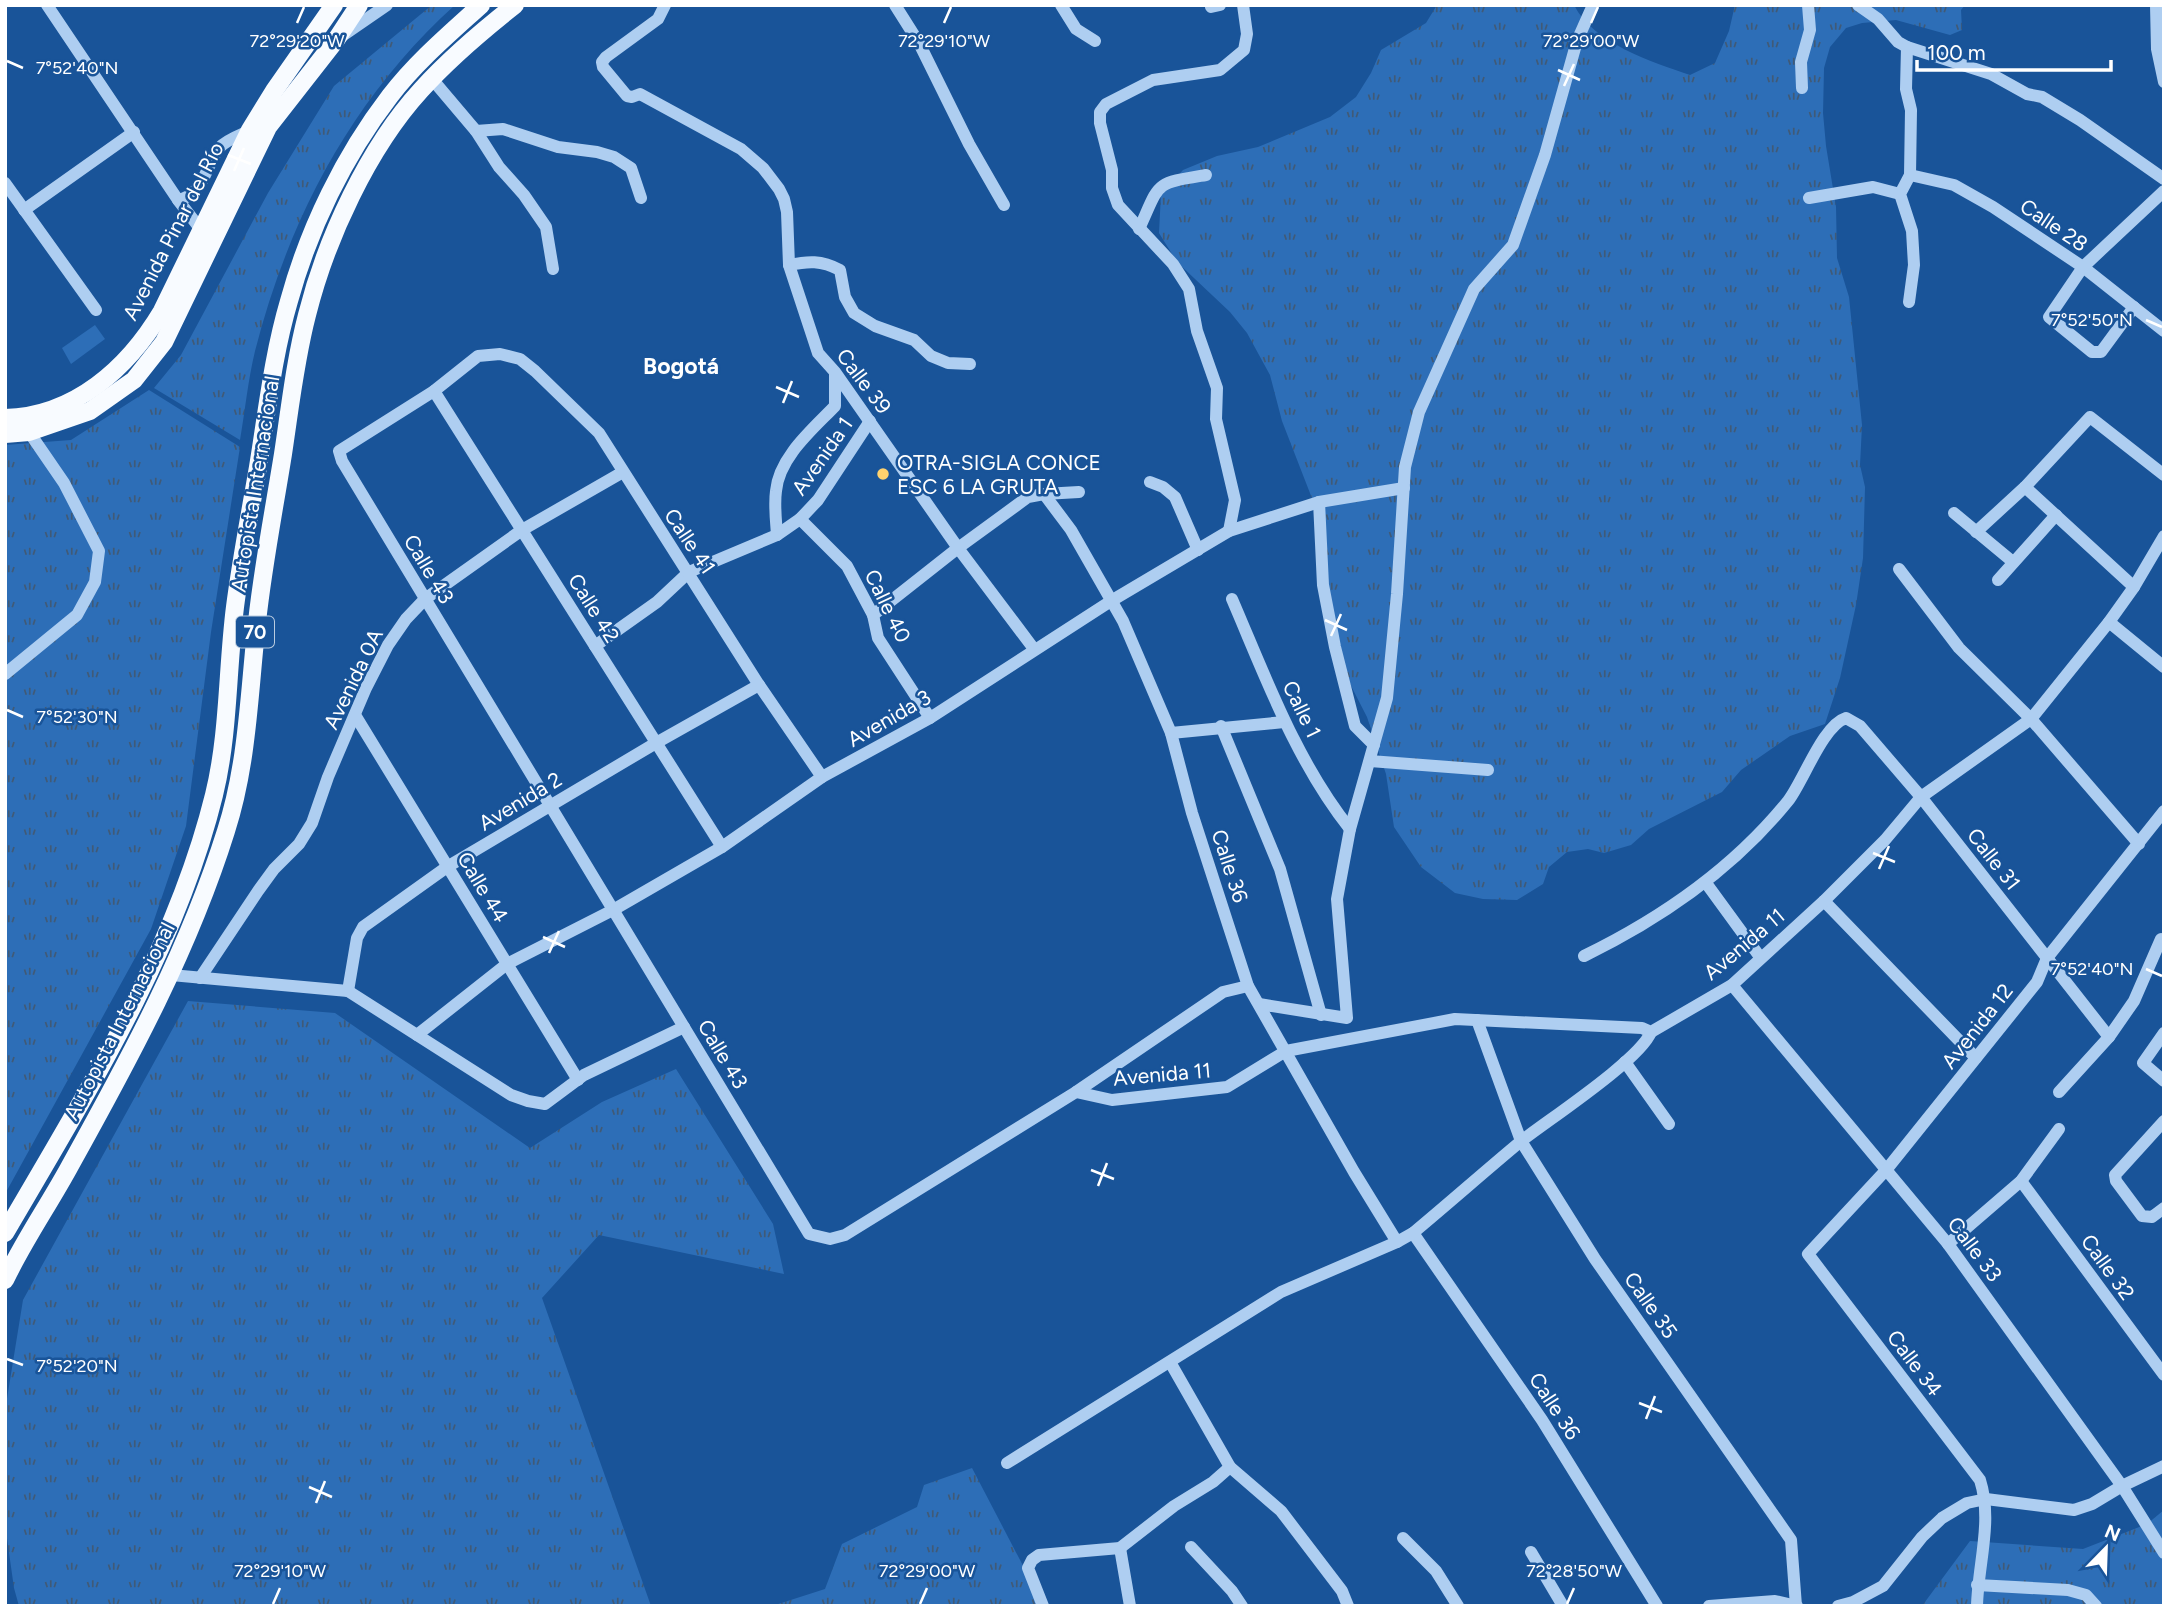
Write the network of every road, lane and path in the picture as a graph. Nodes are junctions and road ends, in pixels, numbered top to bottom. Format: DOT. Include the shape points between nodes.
graph roads {
  1 [pos="47,5"];
  2 [pos="334,5"];
  3 [pos="359,5"];
  4 [pos="387,5"];
  5 [pos="481,5"];
  6 [pos="515,5"];
  7 [pos="665,5"];
  8 [pos="895,5"];
  9 [pos="1061,5"];
  10 [pos="1243,5"];
  11 [pos="1593,5"];
  12 [pos="1808,5"];
  13 [pos="1858,5"];
  14 [pos="2156,5"];
  15 [pos="336,40"];
  16 [pos="1095,41"];
  17 [pos="1907,47"];
  18 [pos="432,79"];
  19 [pos="2164,82"];
  20 [pos="1802,88"];
  21 [pos="250,130"];
  22 [pos="476,131"];
  23 [pos="134,132"];
  24 [pos="1910,175"];
  25 [pos="1206,176"];
  26 [pos="2164,179"];
  27 [pos="5,183"];
  28 [pos="2164,191"];
  29 [pos="1899,194"];
  30 [pos="642,198"];
  31 [pos="1809,198"];
  32 [pos="178,200"];
  33 [pos="1004,205"];
  34 [pos="24,210"];
  35 [pos="1139,229"];
  36 [pos="202,231"];
  37 [pos="789,265"];
  38 [pos="2083,267"];
  39 [pos="553,269"];
  40 [pos="1909,302"];
  41 [pos="2134,307"];
  42 [pos="96,310"];
  43 [pos="2164,331"];
  44 [pos="970,364"];
  45 [pos="835,372"];
  46 [pos="434,390"];
  47 [pos="15,421"];
  48 [pos="870,421"];
  49 [pos="5,434"];
  50 [pos="622,472"];
  51 [pos="2164,475"];
  52 [pos="1150,482"];
  53 [pos="2025,487"];
  54 [pos="1404,488"];
  55 [pos="1079,492"];
  56 [pos="1044,494"];
  57 [pos="1319,502"];
  58 [pos="1954,513"];
  59 [pos="2056,515"];
  60 [pos="800,519"];
  61 [pos="522,530"];
  62 [pos="1229,531"];
  63 [pos="1976,532"];
  64 [pos="777,535"];
  65 [pos="2164,536"];
  66 [pos="958,548"];
  67 [pos="1198,550"];
  68 [pos="2013,562"];
  69 [pos="1899,569"];
  70 [pos="689,572"];
  71 [pos="1998,580"];
  72 [pos="2134,587"];
  73 [pos="425,599"];
  74 [pos="1232,599"];
  75 [pos="1111,601"];
  76 [pos="873,615"];
  77 [pos="2109,622"];
  78 [pos="595,646"];
  79 [pos="1034,649"];
  80 [pos="2164,667"];
  81 [pos="5,674"];
  82 [pos="759,685"];
  83 [pos="355,715"];
  84 [pos="930,718"];
  85 [pos="2031,719"];
  86 [pos="1284,722"];
  87 [pos="1221,726"];
  88 [pos="1171,733"];
  89 [pos="656,743"];
  90 [pos="1374,745"];
  91 [pos="1370,761"];
  92 [pos="1488,770"];
  93 [pos="821,777"];
  94 [pos="1921,797"];
  95 [pos="550,805"];
  96 [pos="2164,811"];
  97 [pos="1350,829"];
  98 [pos="2139,844"];
  99 [pos="722,847"];
  100 [pos="447,867"];
  101 [pos="1706,883"];
  102 [pos="1824,901"];
  103 [pos="613,909"];
  104 [pos="2161,939"];
  105 [pos="1584,956"];
  106 [pos="1760,957"];
  107 [pos="2048,958"];
  108 [pos="507,964"];
  109 [pos="171,975"];
  110 [pos="200,978"];
  111 [pos="1732,985"];
  112 [pos="1248,986"];
  113 [pos="348,991"];
  114 [pos="1259,1004"];
  115 [pos="1321,1015"];
  116 [pos="1348,1018"];
  117 [pos="1477,1020"];
  118 [pos="684,1027"];
  119 [pos="1651,1032"];
  120 [pos="2164,1033"];
  121 [pos="417,1035"];
  122 [pos="2109,1037"];
  123 [pos="1352,1038"];
  124 [pos="1286,1051"];
  125 [pos="1976,1058"];
  126 [pos="1625,1062"];
  127 [pos="578,1080"];
  128 [pos="2164,1081"];
  129 [pos="1076,1092"];
  130 [pos="2059,1092"];
  131 [pos="2164,1121"];
  132 [pos="1669,1124"];
  133 [pos="2059,1129"];
  134 [pos="1521,1142"];
  135 [pos="1887,1169"];
  136 [pos="2021,1181"];
  137 [pos="2164,1208"];
  138 [pos="1413,1233"];
  139 [pos="5,1234"];
  140 [pos="1397,1241"];
  141 [pos="1948,1244"];
  142 [pos="1808,1254"];
  143 [pos="5,1280"];
  144 [pos="1170,1362"];
  145 [pos="2164,1375"];
  146 [pos="1007,1463"];
  147 [pos="2164,1466"];
  148 [pos="1230,1467"];
  149 [pos="2122,1486"];
  150 [pos="1986,1499"];
  151 [pos="1403,1538"];
  152 [pos="1191,1547"];
  153 [pos="1120,1548"];
  154 [pos="1531,1552"];
  155 [pos="2164,1553"];
  156 [pos="1977,1585"];
  157 [pos="1043,1606"];
  158 [pos="1130,1606"];
  159 [pos="1242,1606"];
  160 [pos="1348,1606"];
  161 [pos="1458,1606"];
  162 [pos="1563,1606"];
  163 [pos="1657,1606"];
  164 [pos="1709,1606"];
  165 [pos="1796,1606"];
  166 [pos="1838,1606"];
  167 [pos="1977,1606"];
  168 [pos="2096,1606"];
  1 -- 23 [label="street"];
  2 -- 21 [label="main road, Avenida Pinar del Río"];
  3 -- 15 [label="main road, Avenida Pinar del Río"];
  4 -- 15 [label="street"];
  5 -- 139 [label="main road, Autopista Internacional / 70" via="413,68 375,117 333,189 305,251 278,348 235,607 223,746 201,839 142,984"];
  6 -- 18 [label="main road, Autopista Internacional / 70"];
  7 -- 37 [label="street, Calle 39" via="658,19 602,62 603,67 626,96 640,94 668,108 741,149 762,168 784,199"];
  8 -- 33 [label="street"];
  9 -- 16 [label="street" via="1076,29"];
  10 -- 35 [label="street" via="1244,50 1220,71 1153,80 1106,104 1100,112 1112,188 1118,205"];
  11 -- 54 [label="street" via="1577,41 1545,155 1513,245 1474,289 1419,412"];
  12 -- 20 [label="street" via="1810,30 1801,62"];
  13 -- 17 [label="street"];
  14 -- 19 [label="street" via="2157,49"];
  15 -- 47 [label="main road, Avenida Pinar del Río" via="268,127 164,342 134,380 90,411"];
  17 -- 24 [label="street" via="1906,89 1912,110"];
  17 -- 26 [label="street" via="1991,74 2042,97"];
  18 -- 22 [label="street"];
  18 -- 109 [label="main road, Autopista Internacional / 70" via="401,115 359,183 310,304 296,364 259,597 240,779 221,847"];
  21 -- 32 [label="street" via="223,144 196,192"];
  21 -- 36 [label="main road, Avenida Pinar del Río"];
  22 -- 30 [label="street" via="503,129 558,147 614,157 631,168"];
  22 -- 39 [label="street" via="547,227"];
  23 -- 32 [label="street"];
  23 -- 34 [label="street"];
  24 -- 29 [label="street"];
  24 -- 38 [label="street, Calle 28" via="1973,196"];
  25 -- 35 [label="street" via="1164,182"];
  27 -- 34 [label="street"];
  28 -- 38 [label="street"];
  29 -- 31 [label="street" via="1873,187"];
  29 -- 40 [label="street" via="1912,231"];
  32 -- 36 [label="street"];
  34 -- 42 [label="street"];
  35 -- 62 [label="street" via="1174,264 1189,289 1197,331 1217,388 1216,419 1235,500"];
  36 -- 47 [label="main road, Avenida Pinar del Río" via="162,311 130,357 90,391"];
  37 -- 44 [label="street" via="825,262 840,270 845,297 854,313 914,341 931,356"];
  37 -- 45 [label="street, Calle 39" via="818,353"];
  38 -- 41 [label="street, Calle 28"];
  38 -- 41 [label="street" via="2050,312 2053,322 2097,354"];
  41 -- 43 [label="street, Calle 28"];
  45 -- 48 [label="street, Calle 39"];
  45 -- 64 [label="street" via="835,406 801,441 776,488"];
  46 -- 50 [label="street, Calle 41" via="478,356 500,354 520,359 599,433"];
  46 -- 61 [label="street, Calle 42"];
  46 -- 73 [label="street, Calle 43" via="339,451"];
  47 -- 49 [label="main road, Avenida Pinar del Río"];
  47 -- 81 [label="street" via="64,483 99,551 95,582 77,615"];
  48 -- 60 [label="street, Avenida 1" via="818,500"];
  48 -- 66 [label="street, Calle 39"];
  50 -- 61 [label="street, Avenida 0A"];
  50 -- 70 [label="street, Calle 41"];
  51 -- 53 [label="street" via="2090,417"];
  52 -- 67 [label="street" via="1175,497"];
  53 -- 59 [label="street"];
  53 -- 63 [label="street"];
  54 -- 57 [label="street, Avenida 3"];
  54 -- 90 [label="street" via="1387,698"];
  55 -- 56 [label="street"];
  56 -- 66 [label="street" via="1028,497"];
  56 -- 75 [label="street, Calle 36" via="1071,530"];
  57 -- 62 [label="street, Avenida 3"];
  57 -- 90 [label="street" via="1323,585 1335,647 1355,726"];
  58 -- 63 [label="street"];
  59 -- 68 [label="street"];
  59 -- 72 [label="street"];
  60 -- 64 [label="street, Avenida 1"];
  60 -- 76 [label="street, Calle 40" via="847,566"];
  61 -- 73 [label="street, Avenida 0A"];
  61 -- 78 [label="street, Calle 42"];
  62 -- 67 [label="street, Avenida 3"];
  63 -- 68 [label="street"];
  64 -- 70 [label="street, Avenida 1"];
  65 -- 72 [label="street, Avenida 11"];
  66 -- 76 [label="street"];
  66 -- 79 [label="street, Calle 39"];
  67 -- 75 [label="street, Avenida 3"];
  68 -- 71 [label="street"];
  69 -- 85 [label="street" via="1959,648"];
  70 -- 78 [label="street, Avenida 1" via="657,602"];
  70 -- 82 [label="street, Calle 41"];
  72 -- 77 [label="street, Avenida 11"];
  73 -- 83 [label="street, Avenida 0A" via="388,645"];
  73 -- 95 [label="street, Calle 43"];
  74 -- 86 [label="street, Calle 1"];
  75 -- 79 [label="street, Avenida 3"];
  75 -- 88 [label="street, Calle 36"];
  76 -- 84 [label="street, Calle 40" via="878,638"];
  77 -- 80 [label="street"];
  77 -- 85 [label="street, Avenida 11"];
  78 -- 89 [label="street, Calle 42"];
  79 -- 84 [label="street, Avenida 3"];
  82 -- 89 [label="street, Avenida 2"];
  82 -- 93 [label="street, Calle 41"];
  83 -- 100 [label="street, Calle 44"];
  83 -- 110 [label="street, Avenida 0A" via="312,823 299,845 258,891"];
  84 -- 93 [label="street, Avenida 3"];
  85 -- 94 [label="street, Avenida 11"];
  85 -- 98 [label="street"];
  86 -- 87 [label="street"];
  86 -- 97 [label="street, Calle 1"];
  87 -- 88 [label="street"];
  87 -- 115 [label="street" via="1280,869"];
  88 -- 112 [label="street, Calle 36"];
  89 -- 95 [label="street, Avenida 2"];
  89 -- 99 [label="street, Calle 42"];
  90 -- 91 [label="street"];
  91 -- 92 [label="street"];
  91 -- 97 [label="street"];
  93 -- 99 [label="street, Avenida 3"];
  94 -- 101 [label="street, Calle 31" via="1860,726 1851,719 1840,720 1790,798 1754,841"];
  94 -- 102 [label="street, Avenida 11"];
  94 -- 107 [label="street, Calle 31"];
  95 -- 100 [label="street, Avenida 2"];
  95 -- 103 [label="street, Calle 43"];
  96 -- 98 [label="street, Avenida 12"];
  97 -- 116 [label="street" via="1337,899"];
  98 -- 107 [label="street, Avenida 12"];
  99 -- 103 [label="street, Avenida 3"];
  100 -- 108 [label="street, Calle 44"];
  100 -- 113 [label="street, Avenida 2" via="363,927"];
  101 -- 105 [label="street" via="1635,931"];
  101 -- 106 [label="street"];
  102 -- 106 [label="street, Avenida 11"];
  102 -- 125 [label="street"];
  103 -- 108 [label="street, Avenida 3"];
  103 -- 118 [label="street, Calle 43"];
  104 -- 122 [label="street" via="2134,1001"];
  106 -- 111 [label="street, Avenida 11"];
  107 -- 122 [label="street, Calle 31"];
  107 -- 125 [label="street, Avenida 12" via="2037,982"];
  108 -- 121 [label="street, Avenida 3"];
  108 -- 127 [label="street, Calle 44"];
  109 -- 110 [label="street"];
  109 -- 143 [label="main road, Autopista Internacional / 70"];
  110 -- 113 [label="street"];
  111 -- 119 [label="street, Avenida 11"];
  111 -- 135 [label="street, Calle 33"];
  112 -- 114 [label="street, Calle 36"];
  112 -- 129 [label="street, Calle 43" via="1223,992"];
  113 -- 121 [label="street"];
  114 -- 115 [label="street"];
  114 -- 124 [label="street, Calle 36"];
  115 -- 116 [label="street"];
  116 -- 123 [label="street"];
  117 -- 119 [label="street, Avenida 11"];
  117 -- 123 [label="street, Avenida 11" via="1455,1018"];
  117 -- 134 [label="street, Calle 35"];
  118 -- 127 [label="street"];
  118 -- 129 [label="street, Calle 43" via="809,1234 830,1239 845,1235"];
  119 -- 126 [label="street"];
  120 -- 128 [label="street" via="2143,1063"];
  121 -- 127 [label="street" via="511,1096 528,1101 545,1104"];
  122 -- 130 [label="street"];
  123 -- 124 [label="street, Avenida 11"];
  124 -- 129 [label="street, Avenida 11" via="1227,1087 1112,1100"];
  124 -- 140 [label="street, Calle 36"];
  125 -- 135 [label="street, Avenida 12"];
  126 -- 132 [label="street"];
  126 -- 134 [label="street"];
  131 -- 137 [label="street" via="2115,1175 2142,1216 2152,1217"];
  133 -- 136 [label="street"];
  134 -- 138 [label="street"];
  134 -- 165 [label="street, Calle 35" via="1595,1259 1791,1540"];
  135 -- 141 [label="street, Calle 33"];
  135 -- 142 [label="street, Avenida 12"];
  136 -- 141 [label="street"];
  136 -- 145 [label="street, Calle 32"];
  138 -- 140 [label="street"];
  138 -- 163 [label="street, Calle 36" via="1542,1420"];
  140 -- 144 [label="street" via="1281,1292"];
  141 -- 149 [label="street, Calle 33"];
  142 -- 150 [label="street, Calle 34" via="1980,1480"];
  144 -- 146 [label="street"];
  144 -- 148 [label="street"];
  147 -- 149 [label="street"];
  148 -- 153 [label="street"];
  148 -- 160 [label="street" via="1281,1511 1342,1591"];
  149 -- 150 [label="street" via="2074,1510"];
  149 -- 155 [label="street, Calle 33"];
  150 -- 156 [label="street"];
  150 -- 166 [label="street" via="1967,1503 1942,1518 1883,1586"];
  151 -- 161 [label="street" via="1436,1571"];
  152 -- 159 [label="street"];
  153 -- 157 [label="street" via="1039,1555 1032,1560 1027,1568"];
  153 -- 158 [label="street"];
  154 -- 162 [label="street"];
  156 -- 167 [label="street"];
  156 -- 168 [label="street" via="2068,1590 2086,1595"];
  164 -- 165 [label="street" via="1775,1601"];
}
